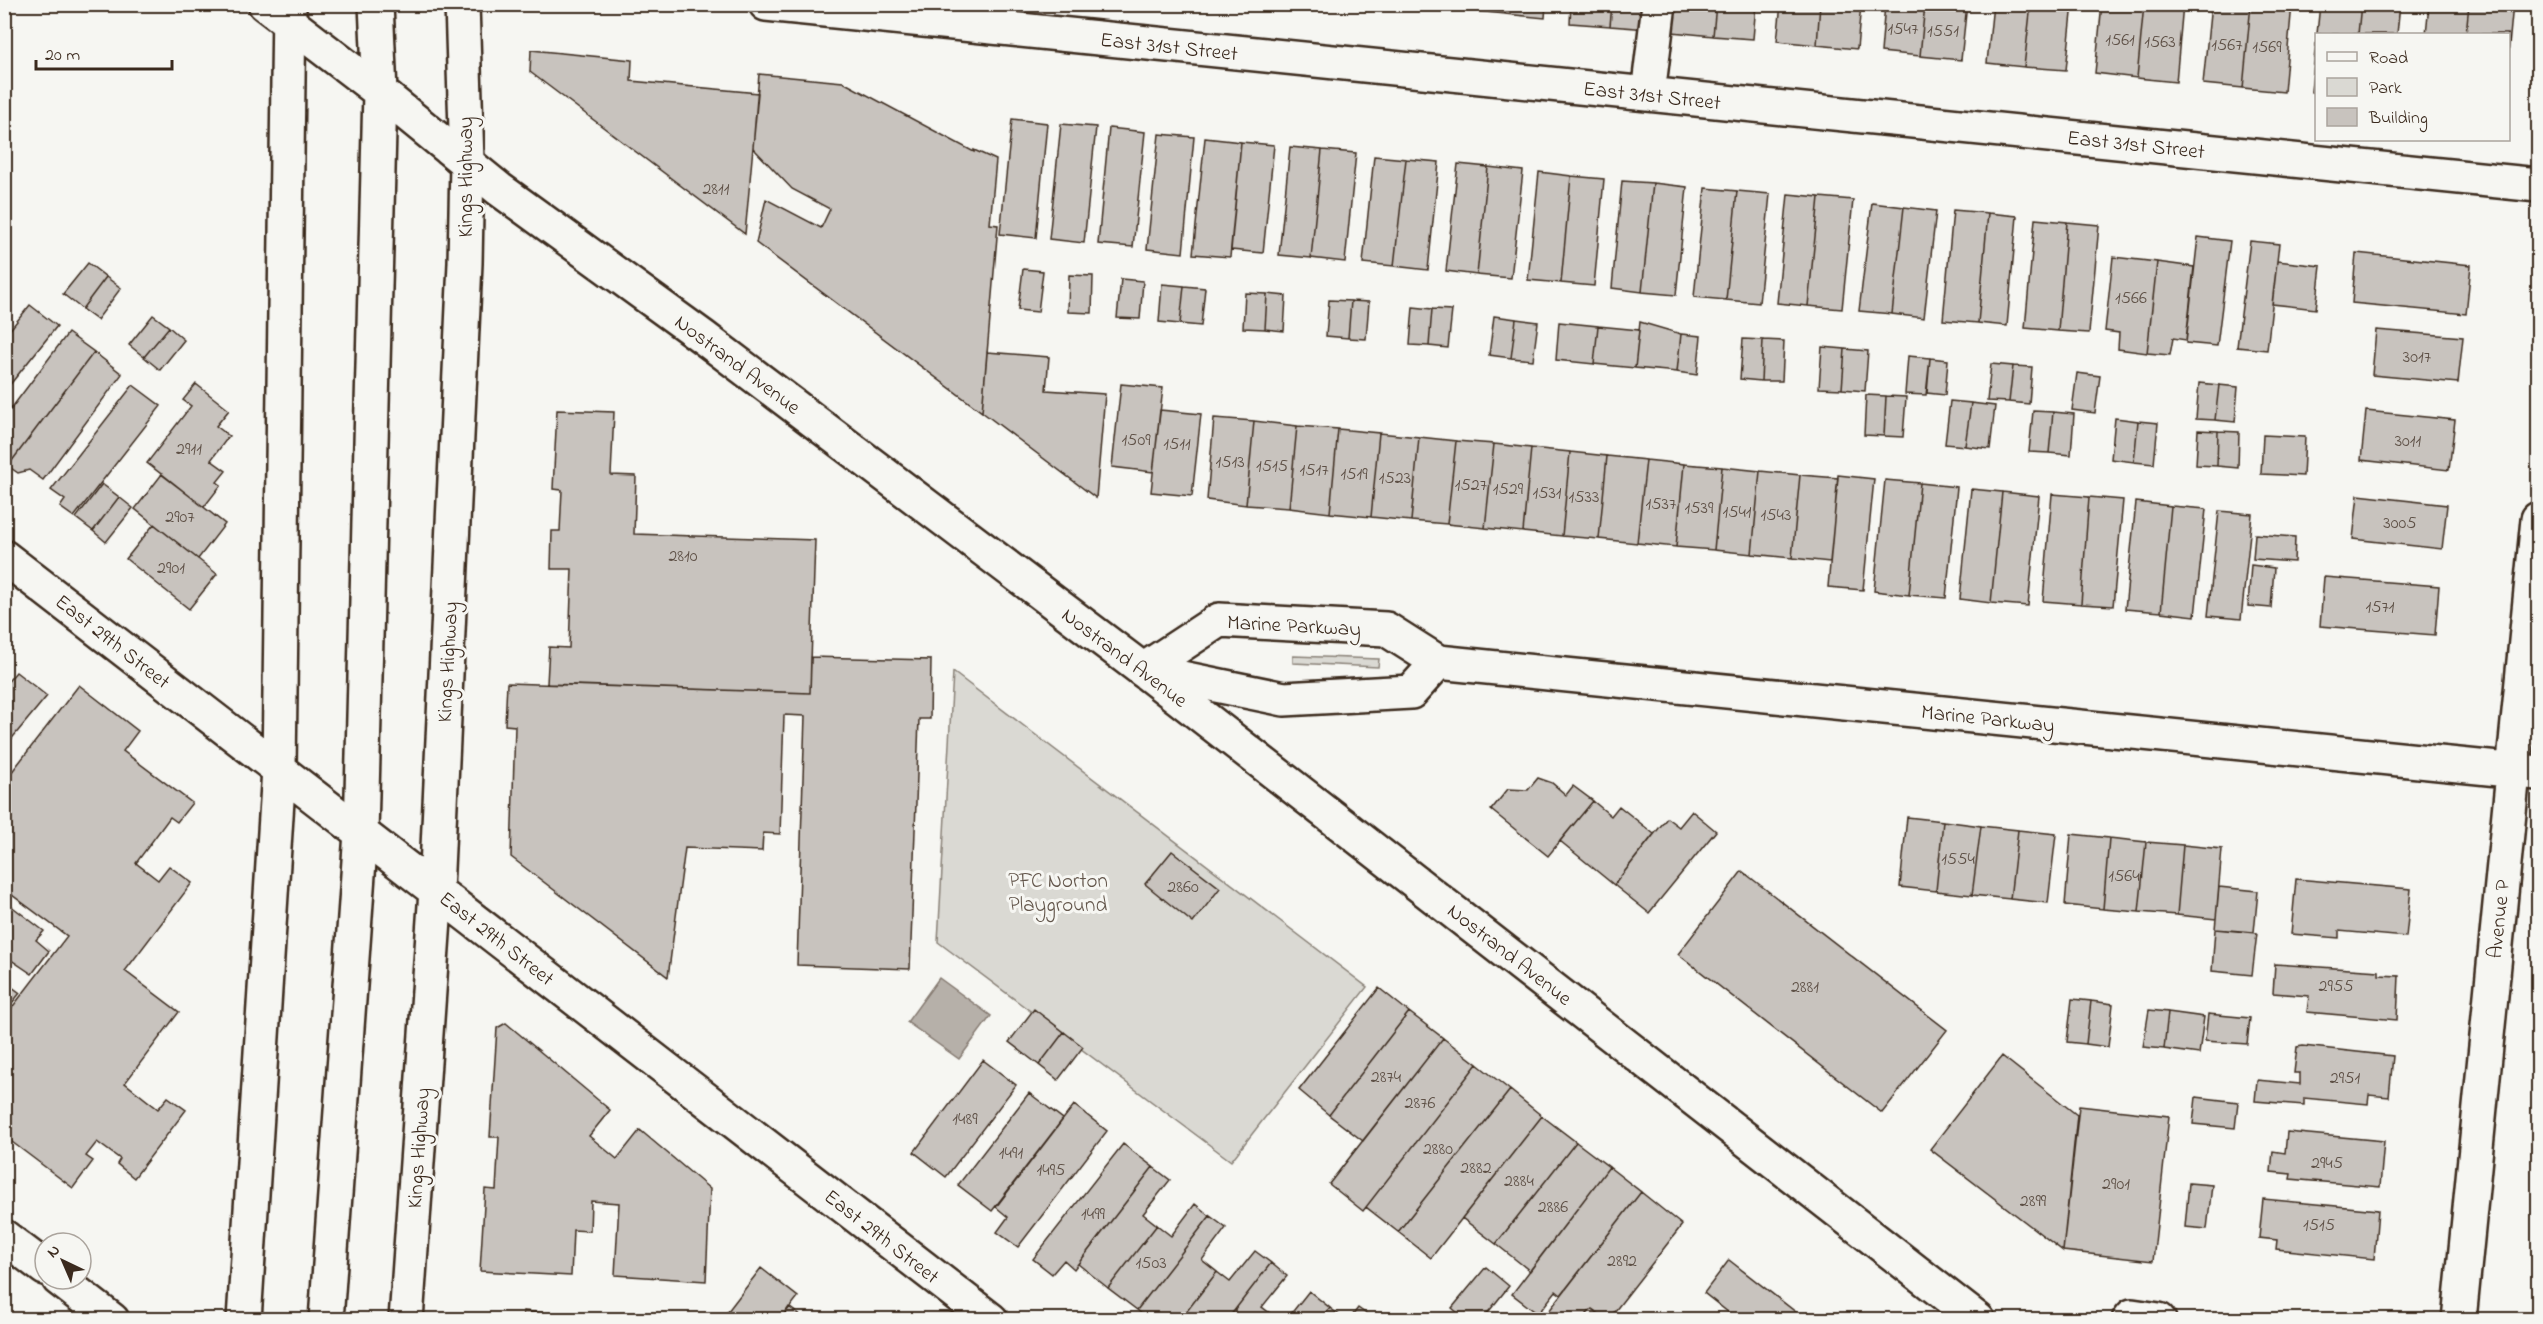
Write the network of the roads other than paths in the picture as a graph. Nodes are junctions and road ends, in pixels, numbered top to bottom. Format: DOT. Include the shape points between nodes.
graph roads {
  1 [pos="376,4"];
  2 [pos="462,4"];
  3 [pos="766,4"];
  4 [pos="1659,4"];
  5 [pos="281,11"];
  6 [pos="380,92"];
  7 [pos="1648,94"];
  8 [pos="467,162"];
  9 [pos="2538,185"];
  10 [pos="2538,519"];
  11 [pos="4,557"];
  12 [pos="1438,662"];
  13 [pos="1143,670"];
  14 [pos="279,769"];
  15 [pos="2526,772"];
  16 [pos="361,833"];
  17 [pos="436,891"];
  18 [pos="4,1237"];
  19 [pos="33,1259"];
  20 [pos="75,1291"];
  21 [pos="112,1320"];
  22 [pos="244,1320"];
  23 [pos="326,1320"];
  24 [pos="406,1320"];
  25 [pos="991,1320"];
  26 [pos="1978,1320"];
  27 [pos="2129,1320"];
  28 [pos="2159,1320"];
  29 [pos="2459,1320"];
  1 -- 6 [label="street"];
  2 -- 8 [label="street, Kings Highway"];
  3 -- 7 [label="street, East 31st Street"];
  4 -- 7 [label="street"];
  5 -- 6 [label="street, Nostrand Avenue"];
  5 -- 14 [label="street"];
  6 -- 8 [label="street, Nostrand Avenue"];
  6 -- 16 [label="street"];
  7 -- 9 [label="street, East 31st Street"];
  8 -- 13 [label="street, Nostrand Avenue"];
  8 -- 17 [label="street, Kings Highway"];
  10 -- 15 [label="street, Avenue P"];
  11 -- 14 [label="street, East 29th Street"];
  12 -- 13 [label="street" via="1411,692 1284,699"];
  12 -- 13 [label="street, Marine Parkway" via="1386,629 1219,620"];
  12 -- 15 [label="street, Marine Parkway"];
  13 -- 26 [label="street, Nostrand Avenue"];
  14 -- 16 [label="street, East 29th Street"];
  14 -- 22 [label="street"];
  15 -- 29 [label="street, Avenue P"];
  16 -- 17 [label="street, East 29th Street"];
  16 -- 23 [label="street"];
  17 -- 24 [label="street, Kings Highway"];
  17 -- 25 [label="street, East 29th Street"];
  18 -- 19 [label="street"];
  20 -- 21 [label="street"];
  27 -- 28 [label="street" via="2132,1316"];
}
